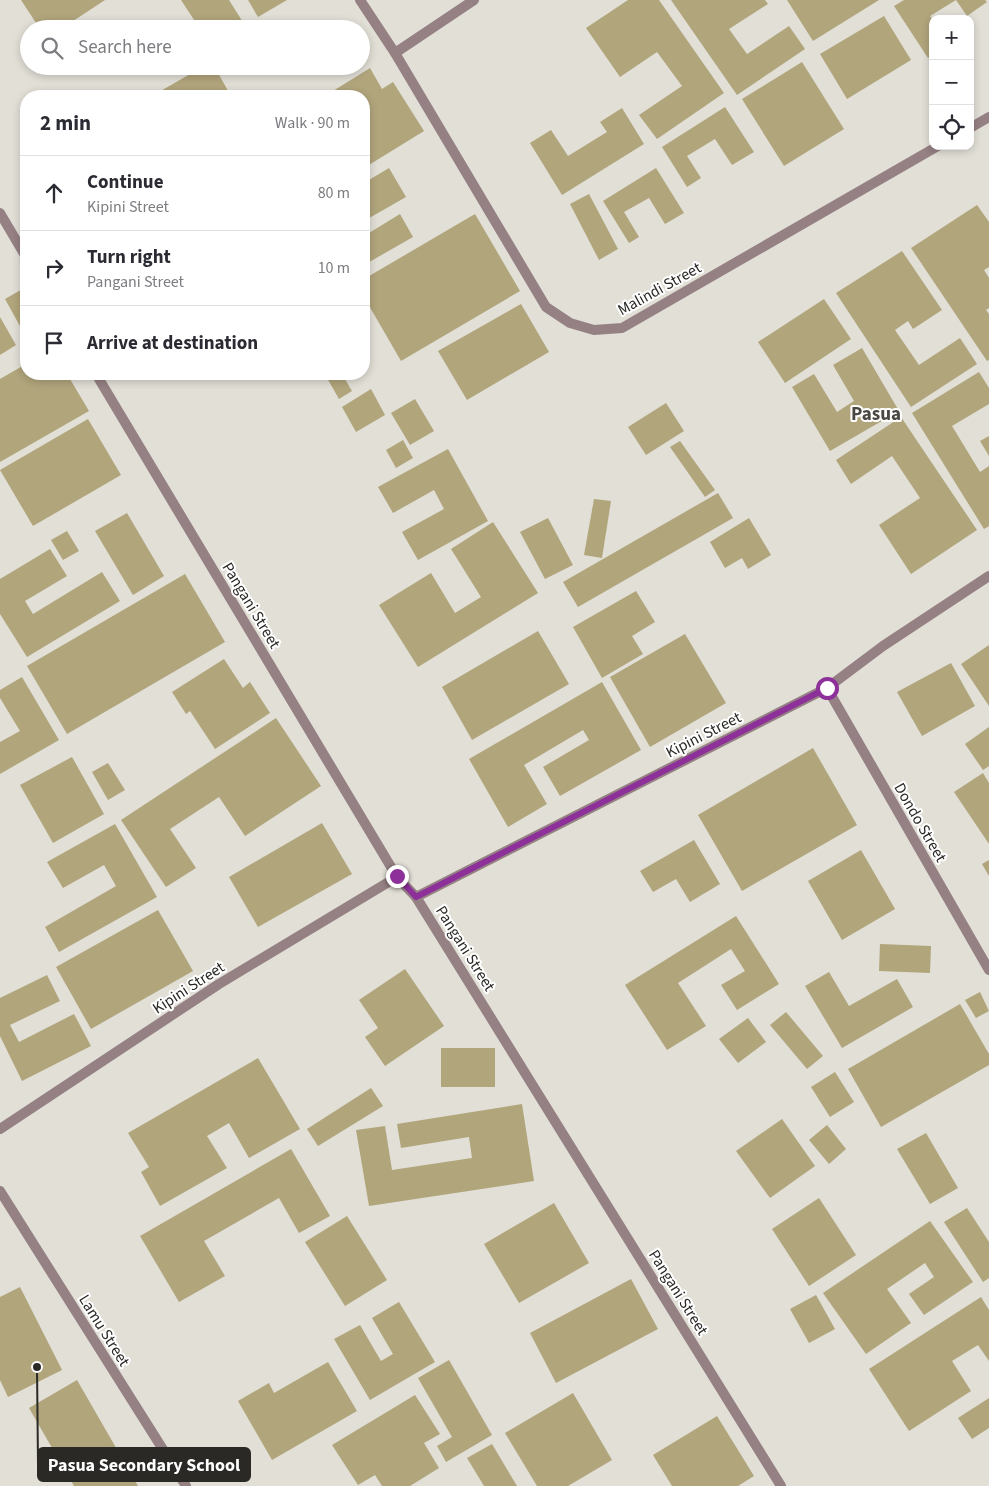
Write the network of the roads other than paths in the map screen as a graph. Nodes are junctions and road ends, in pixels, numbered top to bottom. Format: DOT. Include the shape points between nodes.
graph roads {
  1 [pos="360,0"];
  2 [pos="474,0"];
  3 [pos="395,53"];
  4 [pos="989,117"];
  5 [pos="974,126"];
  6 [pos="931,150"];
  7 [pos="0,213"];
  8 [pos="20,247"];
  9 [pos="100,380"];
  10 [pos="989,576"];
  11 [pos="827,688"];
  12 [pos="397,876"];
  13 [pos="416,897"];
  14 [pos="989,970"];
  15 [pos="0,1129"];
  16 [pos="0,1191"];
  17 [pos="186,1486"];
  18 [pos="781,1486"];
  1 -- 3 [label="street, Malindi Street"];
  2 -- 3 [label="street"];
  3 -- 6 [label="street, Malindi Street" via="546,307 570,323 594,330 622,328"];
  4 -- 5 [label="street"];
  7 -- 8 [label="street"];
  9 -- 12 [label="street, Pangani Street"];
  10 -- 11 [label="street, Kipini Street"];
  11 -- 13 [label="street, Kipini Street"];
  11 -- 14 [label="street, Dondo Street"];
  12 -- 13 [label="street, Pangani Street"];
  12 -- 15 [label="street, Kipini Street" via="219,984"];
  13 -- 18 [label="street, Pangani Street"];
  16 -- 17 [label="street, Lamu Street"];
}
